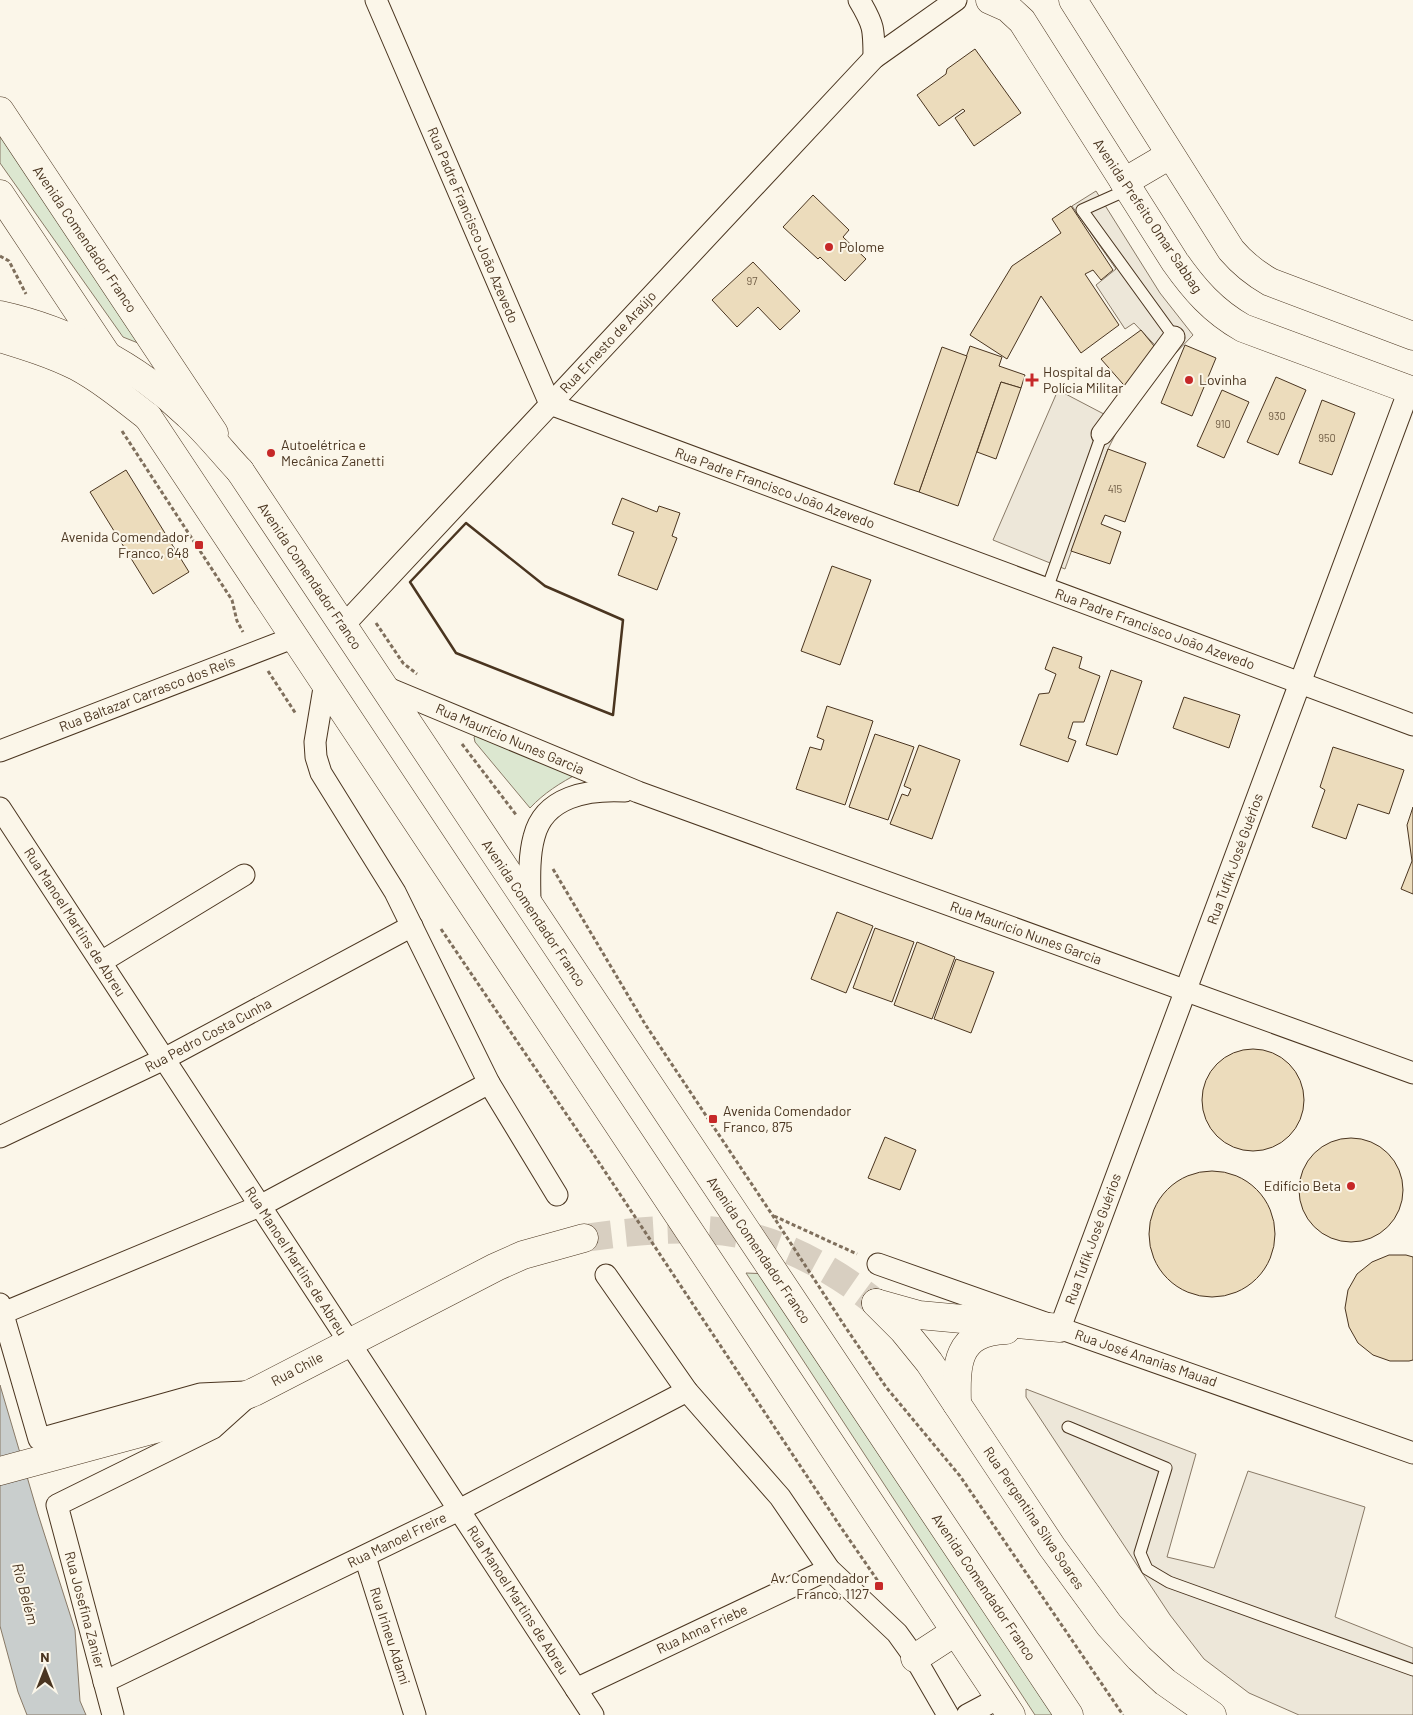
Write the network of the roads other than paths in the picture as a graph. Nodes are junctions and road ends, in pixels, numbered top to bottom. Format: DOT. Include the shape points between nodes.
graph roads {
  1 [pos="376,0"];
  2 [pos="859,0"];
  3 [pos="956,0"];
  4 [pos="990,0"];
  5 [pos="1072,0"];
  6 [pos="874,58"];
  7 [pos="0,111"];
  8 [pos="1170,155"];
  9 [pos="1126,185"];
  10 [pos="0,194"];
  11 [pos="0,315"];
  12 [pos="1413,336"];
  13 [pos="1174,337"];
  14 [pos="0,338"];
  15 [pos="107,356"];
  16 [pos="1411,391"];
  17 [pos="550,404"];
  18 [pos="148,417"];
  19 [pos="1102,434"];
  20 [pos="240,471"];
  21 [pos="1047,589"];
  22 [pos="343,626"];
  23 [pos="294,637"];
  24 [pos="325,682"];
  25 [pos="1300,683"];
  26 [pos="383,686"];
  27 [pos="1413,725"];
  28 [pos="0,751"];
  29 [pos="638,792"];
  30 [pos="0,808"];
  31 [pos="244,875"];
  32 [pos="530,907"];
  33 [pos="412,926"];
  34 [pos="101,962"];
  35 [pos="1186,991"];
  36 [pos="164,1059"];
  37 [pos="1413,1073"];
  38 [pos="489,1083"];
  39 [pos="0,1137"];
  40 [pos="557,1195"];
  41 [pos="260,1206"];
  42 [pos="584,1238"];
  43 [pos="878,1264"];
  44 [pos="606,1275"];
  45 [pos="1,1309"];
  46 [pos="1060,1328"];
  47 [pos="349,1342"];
  48 [pos="687,1391"];
  49 [pos="254,1392"];
  50 [pos="957,1404"];
  51 [pos="1068,1427"];
  52 [pos="1413,1453"];
  53 [pos="0,1471"];
  54 [pos="459,1510"];
  55 [pos="365,1557"];
  56 [pos="829,1569"];
  57 [pos="955,1632"];
  58 [pos="915,1658"];
  59 [pos="1413,1670"];
  60 [pos="104,1682"];
  61 [pos="1050,1687"];
  62 [pos="576,1689"];
  63 [pos="1005,1706"];
  64 [pos="113,1715"];
  65 [pos="415,1715"];
  66 [pos="593,1715"];
  67 [pos="948,1715"];
  68 [pos="967,1715"];
  69 [pos="1069,1715"];
  70 [pos="1089,1715"];
  71 [pos="1212,1715"];
  1 -- 17 [label="street, Rua Padre Francisco João Azevedo"];
  2 -- 6 [label="street" via="874,31"];
  3 -- 6 [label="street, Rua Ernesto de Araújo"];
  4 -- 9 [label="main road, Avenida Prefeito Omar Sabbag" via="1008,8 1022,21"];
  5 -- 8 [label="main road"];
  6 -- 17 [label="street, Rua Ernesto de Araújo"];
  7 -- 20 [label="main road, Avenida Comendador Franco"];
  8 -- 9 [label="main road"];
  8 -- 12 [label="main road" via="1232,250 1253,272 1270,282"];
  9 -- 13 [label="lane" via="1082,210"];
  9 -- 16 [label="main road, Avenida Prefeito Omar Sabbag" via="1189,283 1225,318 1243,328"];
  10 -- 15 [label="main road"];
  11 -- 15 [label="main road" via="51,331"];
  13 -- 19 [label="street"];
  14 -- 18 [label="main road" via="46,352 76,366"];
  15 -- 18 [label="main road"];
  15 -- 20 [label="main road" via="162,392 189,415"];
  16 -- 25 [label="street, Rua Tufik José Guérios"];
  17 -- 21 [label="street, Rua Padre Francisco João Azevedo"];
  17 -- 22 [label="street, Rua Ernesto de Araújo"];
  18 -- 23 [label="main road"];
  19 -- 21 [label="lane"];
  20 -- 22 [label="main road, Avenida Comendador Franco"];
  21 -- 25 [label="street, Rua Padre Francisco João Azevedo"];
  22 -- 26 [label="main road, Avenida Comendador Franco"];
  23 -- 24 [label="main road"];
  23 -- 28 [label="street, Rua Baltazar Carrasco dos Reis"];
  24 -- 33 [label="street" via="315,742 321,773 384,872"];
  24 -- 57 [label="main road"];
  25 -- 27 [label="street, Rua Padre Francisco João Azevedo"];
  25 -- 35 [label="street, Rua Tufik José Guérios"];
  26 -- 29 [label="street, Rua Maurício Nunes Garcia"];
  26 -- 32 [label="main road, Avenida Comendador Franco"];
  29 -- 32 [label="street, Rua Maurício Nunes Garcia" via="608,790 572,796 546,814 533,838"];
  29 -- 35 [label="street, Rua Maurício Nunes Garcia"];
  30 -- 34 [label="street, Rua Manoel Martins de Abreu"];
  31 -- 34 [label="street"];
  32 -- 61 [label="main road, Avenida Comendador Franco"];
  33 -- 36 [label="street, Rua Pedro Costa Cunha"];
  33 -- 38 [label="street"];
  34 -- 36 [label="street, Rua Manoel Martins de Abreu"];
  35 -- 37 [label="street, Rua Maurício Nunes Garcia"];
  35 -- 46 [label="street, Rua Tufik José Guérios"];
  36 -- 39 [label="street, Rua Pedro Costa Cunha"];
  36 -- 41 [label="street, Rua Manoel Martins de Abreu"];
  38 -- 40 [label="street"];
  38 -- 41 [label="street"];
  41 -- 45 [label="street"];
  41 -- 47 [label="street, Rua Manoel Martins de Abreu"];
  42 -- 47 [label="main road, Rua Chile" via="496,1266"];
  43 -- 46 [label="street, Rua José Ananias Mauad"];
  44 -- 48 [label="street"];
  45 -- 49 [label="street" via="39,1439 200,1394"];
  46 -- 50 [label="main road" via="997,1330 980,1334 967,1342 956,1374"];
  46 -- 50 [label="main road, Rua Pergentina Silva Soares" via="919,1314 876,1303 929,1362"];
  46 -- 52 [label="street, Rua José Ananias Mauad"];
  47 -- 49 [label="main road, Rua Chile"];
  47 -- 54 [label="street, Rua Manoel Martins de Abreu"];
  48 -- 54 [label="street, Rua Manoel Freire"];
  48 -- 56 [label="street" via="780,1497"];
  49 -- 53 [label="main road, Rua Chile" via="170,1425"];
  49 -- 60 [label="street, Rua Josefina Zanier" via="213,1428 57,1504"];
  50 -- 71 [label="main road, Rua Pergentina Silva Soares" via="1052,1547 1109,1625 1165,1682"];
  51 -- 59 [label="lane" via="1166,1468 1140,1552 1147,1569 1169,1582"];
  54 -- 55 [label="street, Rua Manoel Freire"];
  54 -- 62 [label="street, Rua Manoel Martins de Abreu"];
  55 -- 60 [label="street, Rua Manoel Freire"];
  55 -- 65 [label="street, Rua Irineu Adami"];
  56 -- 58 [label="street" via="897,1633"];
  56 -- 62 [label="street, Rua Anna Friebe"];
  57 -- 58 [label="main road"];
  57 -- 63 [label="main road"];
  58 -- 67 [label="street"];
  60 -- 64 [label="street, Rua Josefina Zanier"];
  61 -- 69 [label="main road, Avenida Comendador Franco"];
  61 -- 70 [label="main road"];
  62 -- 66 [label="street, Rua Manoel Martins de Abreu"];
  63 -- 68 [label="street"];
}
